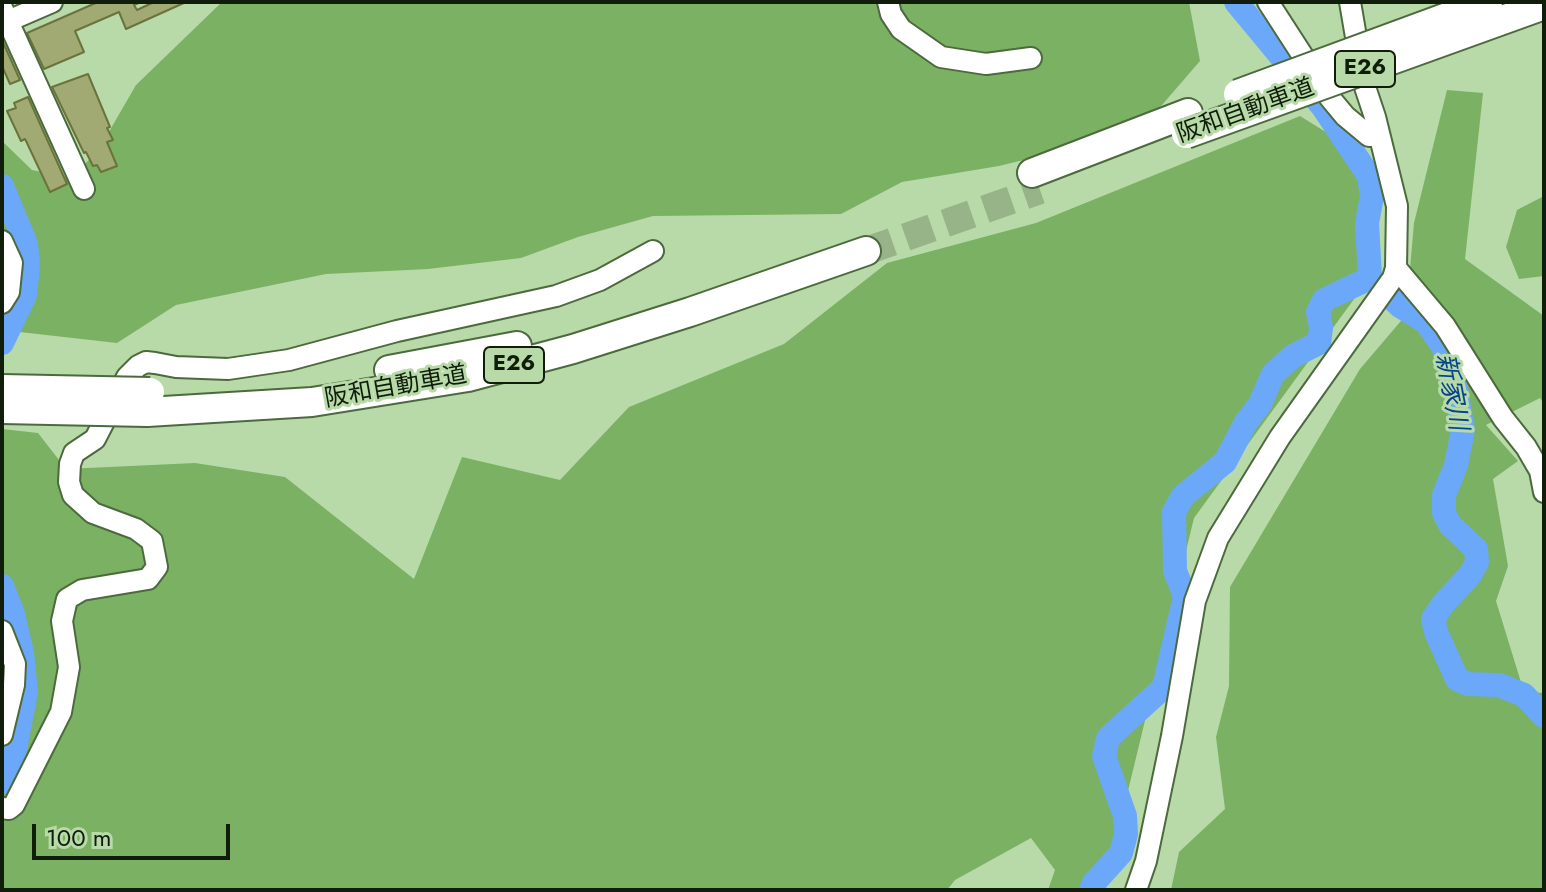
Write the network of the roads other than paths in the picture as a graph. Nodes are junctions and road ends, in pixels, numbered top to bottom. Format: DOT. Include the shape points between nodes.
graph roads {
  1 [pos="52,2"];
  2 [pos="888,2"];
  3 [pos="1268,2"];
  4 [pos="1350,2"];
  5 [pos="1488,2"];
  6 [pos="1544,5"];
  7 [pos="5,14"];
  8 [pos="1031,58"];
  9 [pos="1187,123"];
  10 [pos="1379,135"];
  11 [pos="1036,182"];
  12 [pos="84,189"];
  13 [pos="2,241"];
  14 [pos="863,242"];
  15 [pos="653,251"];
  16 [pos="1394,273"];
  17 [pos="2,303"];
  18 [pos="2,389"];
  19 [pos="148,402"];
  20 [pos="2,409"];
  21 [pos="1544,492"];
  22 [pos="2,631"];
  23 [pos="2,735"];
  24 [pos="6,809"];
  25 [pos="1136,890"];
  1 -- 7 [label="street"];
  2 -- 8 [label="street" via="901,29 941,57 986,64"];
  3 -- 10 [label="street" via="1345,116 1369,136"];
  4 -- 10 [label="street"];
  5 -- 9 [label="highway, 阪和自動車道 / E26, bridge"];
  6 -- 9 [label="highway, 阪和自動車道 / E26, bridge"];
  7 -- 12 [label="street"];
  9 -- 11 [label="highway, 阪和自動車道 / E26"];
  10 -- 16 [label="street" via="1397,206"];
  13 -- 17 [label="street" via="12,263 9,292"];
  14 -- 19 [label="highway, 阪和自動車道 / E26" via="632,331 468,377 312,402"];
  15 -- 24 [label="street" via="600,280 556,296 289,360 228,369 138,366 95,439 74,453 69,482 73,495 93,513 152,541 157,567 148,579 82,590 67,599 62,621 69,667 61,712 14,805"];
  16 -- 21 [label="street" via="1445,326 1526,447 1540,471"];
  16 -- 25 [label="street" via="1280,437 1218,538 1195,601 1172,736"];
  18 -- 19 [label="highway, 阪和自動車道 / E26, bridge"];
  19 -- 20 [label="highway, 阪和自動車道 / E26, bridge"];
  22 -- 23 [label="street" via="15,664"];
}
